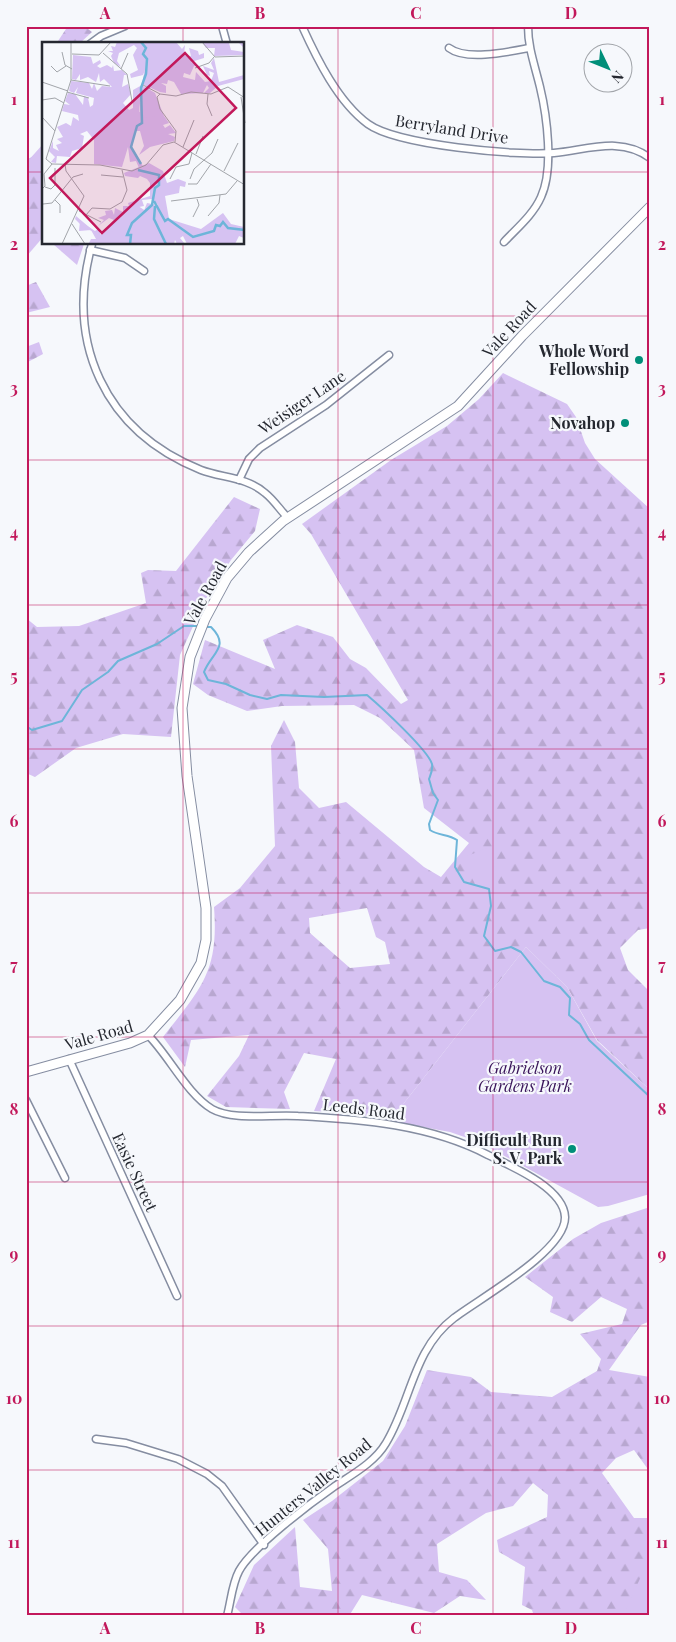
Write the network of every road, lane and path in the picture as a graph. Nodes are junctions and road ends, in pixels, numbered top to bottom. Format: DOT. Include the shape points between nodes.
graph roads {
  1 [pos="125,26"];
  2 [pos="222,26"];
  3 [pos="302,26"];
  4 [pos="528,26"];
  5 [pos="93,42"];
  6 [pos="226,42"];
  7 [pos="449,48"];
  8 [pos="529,48"];
  9 [pos="547,153"];
  10 [pos="650,158"];
  11 [pos="650,207"];
  12 [pos="504,242"];
  13 [pos="91,247"];
  14 [pos="144,271"];
  15 [pos="389,355"];
  16 [pos="239,480"];
  17 [pos="288,518"];
  18 [pos="148,1035"];
  19 [pos="69,1059"];
  20 [pos="26,1072"];
  21 [pos="26,1100"];
  22 [pos="65,1178"];
  23 [pos="562,1232"];
  24 [pos="177,1296"];
  25 [pos="96,1439"];
  26 [pos="264,1545"];
  27 [pos="227,1616"];
  1 -- 5 [label="street"];
  2 -- 6 [label="street"];
  3 -- 9 [label="street, Berryland Drive" via="337,88 356,113 376,128 403,138 450,145 510,153"];
  4 -- 8 [label="street"];
  7 -- 8 [label="street" via="469,55"];
  8 -- 9 [label="street" via="542,95"];
  9 -- 10 [label="street, Berryland Drive" via="617,145"];
  9 -- 12 [label="street" via="547,178 541,198"];
  11 -- 17 [label="main road, Vale Road" via="522,336 458,406"];
  13 -- 14 [label="street" via="125,258"];
  13 -- 16 [label="street" via="84,289 85,323 92,357 110,399 131,426 168,452 202,470"];
  15 -- 16 [label="street, Weisiger Lane" via="326,404 260,448"];
  16 -- 17 [label="street" via="266,493"];
  17 -- 18 [label="main road, Vale Road" via="260,541 227,578 205,619 190,657 183,693 182,732 205,899 206,940 201,963 189,986 168,1015"];
  18 -- 19 [label="main road, Vale Road"];
  18 -- 23 [label="street, Leeds Road" via="201,1100 215,1111 232,1115 366,1122 460,1142 509,1166 556,1195 565,1213"];
  19 -- 20 [label="main road, Vale Road"];
  19 -- 24 [label="street, Easie Street"];
  21 -- 22 [label="street"];
  23 -- 26 [label="street, Hunters Valley Road" via="552,1246 455,1317 437,1334 425,1352 394,1429 381,1450"];
  25 -- 26 [label="street" via="126,1443 178,1460 207,1474 222,1486"];
  26 -- 27 [label="street, Hunters Valley Road" via="238,1573"];
}
